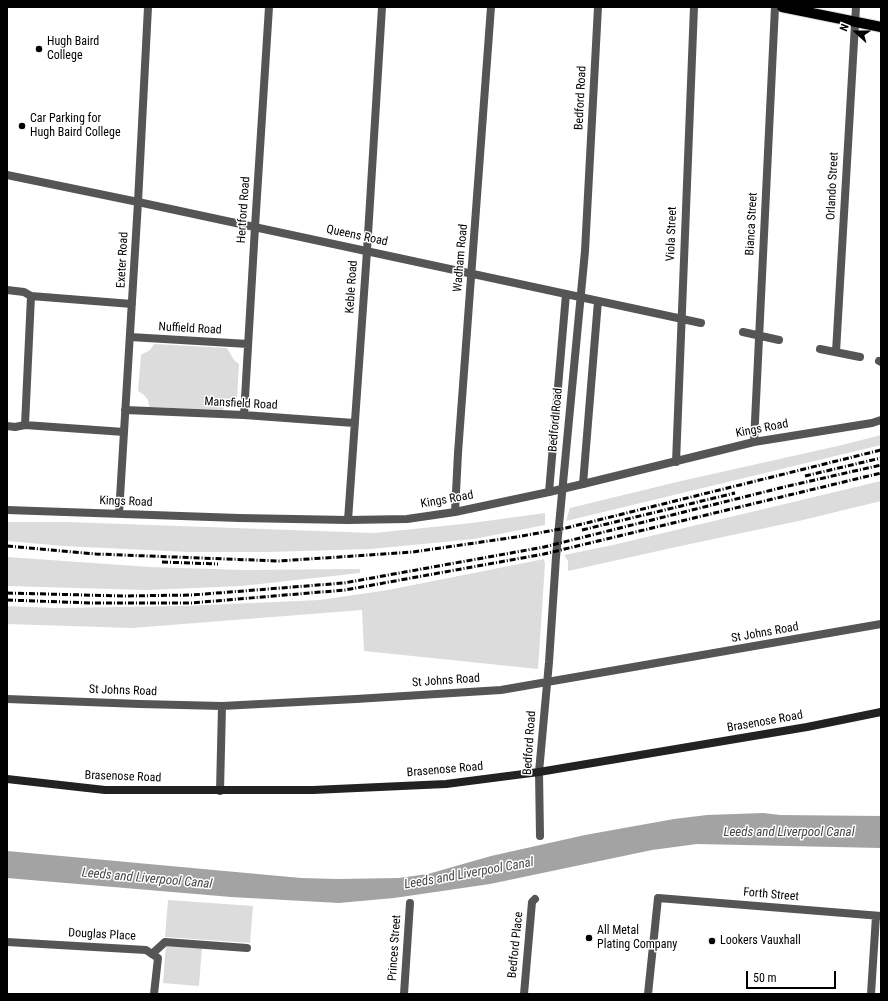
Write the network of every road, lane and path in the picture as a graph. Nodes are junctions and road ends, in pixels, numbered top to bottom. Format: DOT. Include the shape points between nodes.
graph roads {
  1 [pos="148,7"];
  2 [pos="269,7"];
  3 [pos="382,7"];
  4 [pos="492,7"];
  5 [pos="598,7"];
  6 [pos="694,7"];
  7 [pos="775,7"];
  8 [pos="782,7"];
  9 [pos="856,7"];
  10 [pos="855,22"];
  11 [pos="881,27"];
  12 [pos="7,175"];
  13 [pos="138,202"];
  14 [pos="255,227"];
  15 [pos="367,251"];
  16 [pos="472,274"];
  17 [pos="7,290"];
  18 [pos="566,294"];
  19 [pos="31,296"];
  20 [pos="580,297"];
  21 [pos="598,301"];
  22 [pos="132,304"];
  23 [pos="681,319"];
  24 [pos="701,323"];
  25 [pos="744,332"];
  26 [pos="758,335"];
  27 [pos="130,337"];
  28 [pos="778,340"];
  29 [pos="248,344"];
  30 [pos="820,349"];
  31 [pos="836,352"];
  32 [pos="860,357"];
  33 [pos="126,410"];
  34 [pos="244,415"];
  35 [pos="881,420"];
  36 [pos="354,422"];
  37 [pos="25,425"];
  38 [pos="7,426"];
  39 [pos="124,432"];
  40 [pos="754,442"];
  41 [pos="676,462"];
  42 [pos="584,484"];
  43 [pos="549,492"];
  44 [pos="7,510"];
  45 [pos="455,512"];
  46 [pos="119,514"];
  47 [pos="348,520"];
  48 [pos="881,624"];
  49 [pos="547,682"];
  50 [pos="7,699"];
  51 [pos="222,706"];
  52 [pos="881,712"];
  53 [pos="539,772"];
  54 [pos="7,779"];
  55 [pos="220,791"];
  56 [pos="540,836"];
  57 [pos="534,899"];
  58 [pos="410,903"];
  59 [pos="878,916"];
  60 [pos="7,942"];
  61 [pos="247,948"];
  62 [pos="152,954"];
  63 [pos="154,994"];
  64 [pos="404,994"];
  65 [pos="524,994"];
  66 [pos="648,994"];
  67 [pos="871,994"];
  1 -- 13 [label="street, Exeter Road"];
  2 -- 14 [label="street, Hertford Road"];
  3 -- 15 [label="street, Keble Road"];
  4 -- 16 [label="street, Wadham Road"];
  5 -- 20 [label="street, Bedford Road" via="585,251"];
  6 -- 23 [label="street, Viola Street"];
  7 -- 26 [label="street, Bianca Street"];
  8 -- 10 [label="main road"];
  9 -- 10 [label="street, Orlando Street"];
  10 -- 11 [label="main road"];
  10 -- 31 [label="street, Orlando Street"];
  12 -- 13 [label="street, Queens Road"];
  13 -- 14 [label="street, Queens Road"];
  13 -- 22 [label="street, Exeter Road"];
  14 -- 15 [label="street, Queens Road"];
  14 -- 29 [label="street, Hertford Road"];
  15 -- 16 [label="street, Queens Road"];
  15 -- 36 [label="street, Keble Road"];
  16 -- 18 [label="street, Queens Road"];
  16 -- 45 [label="street, Wadham Road"];
  17 -- 19 [label="street" via="24,292"];
  18 -- 20 [label="street, Queens Road"];
  18 -- 43 [label="street, Bedford Road"];
  19 -- 22 [label="street"];
  19 -- 37 [label="street"];
  20 -- 21 [label="street, Queens Road"];
  20 -- 49 [label="street, Bedford Road"];
  21 -- 23 [label="street, Queens Road"];
  21 -- 42 [label="street"];
  22 -- 27 [label="street, Exeter Road"];
  23 -- 24 [label="street, Queens Road"];
  23 -- 41 [label="street, Viola Street"];
  25 -- 26 [label="street"];
  26 -- 28 [label="street"];
  26 -- 40 [label="street, Bianca Street"];
  27 -- 29 [label="street, Nuffield Road"];
  27 -- 33 [label="street, Exeter Road"];
  29 -- 34 [label="street, Hertford Road"];
  30 -- 31 [label="street"];
  31 -- 32 [label="street"];
  33 -- 34 [label="street, Mansfield Road"];
  33 -- 39 [label="street, Exeter Road"];
  34 -- 36 [label="street, Mansfield Road"];
  35 -- 40 [label="street, Kings Road"];
  36 -- 47 [label="street, Keble Road"];
  37 -- 38 [label="street"];
  37 -- 39 [label="street"];
  39 -- 46 [label="street, Exeter Road"];
  40 -- 41 [label="street, Kings Road"];
  41 -- 42 [label="street, Kings Road"];
  42 -- 43 [label="street, Kings Road, bridge"];
  43 -- 45 [label="street, Kings Road"];
  44 -- 46 [label="street, Kings Road"];
  45 -- 47 [label="street, Kings Road" via="407,519"];
  46 -- 47 [label="street, Kings Road"];
  48 -- 49 [label="street, St Johns Road"];
  49 -- 51 [label="street, St Johns Road" via="501,690"];
  49 -- 53 [label="street, Bedford Road"];
  50 -- 51 [label="street, St Johns Road"];
  51 -- 55 [label="street"];
  52 -- 53 [label="main road, Brasenose Road"];
  53 -- 55 [label="main road, Brasenose Road" via="446,784"];
  53 -- 56 [label="street, Bedford Road"];
  54 -- 55 [label="main road, Brasenose Road" via="105,790"];
  57 -- 65 [label="street, Bedford Place"];
  58 -- 64 [label="street, Princes Street"];
  59 -- 66 [label="street, Forth Street" via="658,898"];
  59 -- 67 [label="street"];
  60 -- 62 [label="street, Douglas Place" via="146,950"];
  61 -- 62 [label="street" via="165,942"];
  62 -- 63 [label="street" via="158,958"];
}
